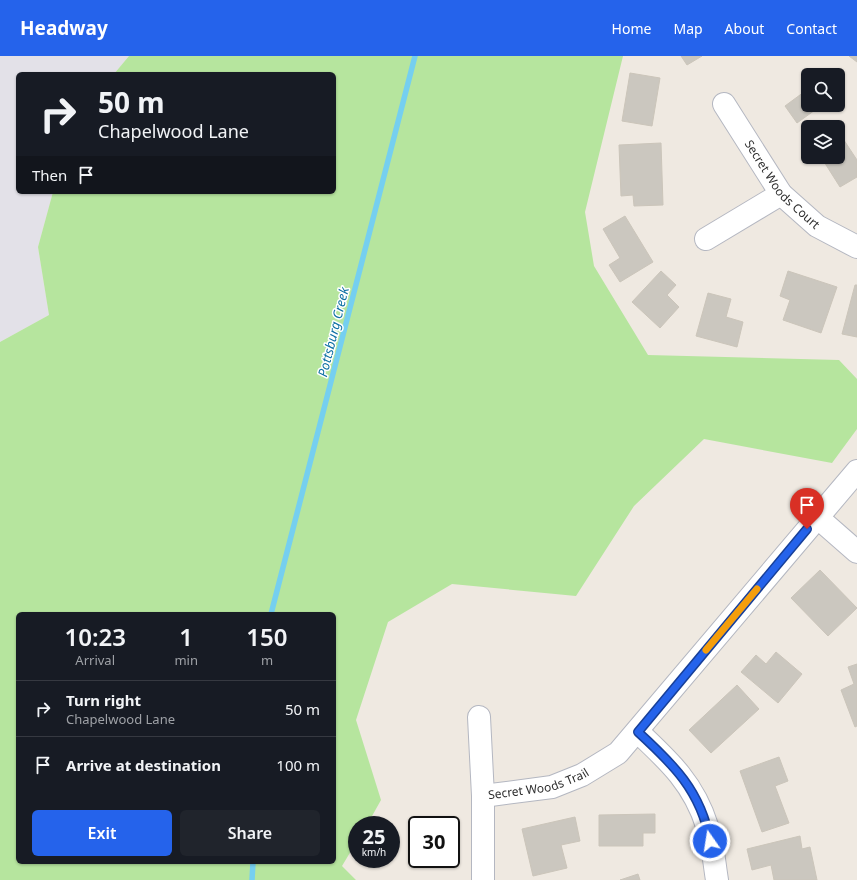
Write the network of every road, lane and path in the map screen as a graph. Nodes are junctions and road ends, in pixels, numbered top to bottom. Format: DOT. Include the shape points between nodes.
graph roads {
  1 [pos="724,104"];
  2 [pos="781,194"];
  3 [pos="706,238"];
  4 [pos="857,247"];
  5 [pos="857,471"];
  6 [pos="817,517"];
  7 [pos="857,552"];
  8 [pos="479,717"];
  9 [pos="638,732"];
  10 [pos="483,796"];
  11 [pos="483,880"];
  12 [pos="717,880"];
  1 -- 2 [label="street, Secret Woods Court"];
  2 -- 3 [label="street"];
  2 -- 4 [label="street, Secret Woods Court" via="817,226"];
  5 -- 6 [label="street"];
  6 -- 7 [label="street"];
  6 -- 9 [label="street, Secret Woods Trail"];
  8 -- 10 [label="street"];
  9 -- 10 [label="street, Secret Woods Trail" via="618,753 582,776 552,787"];
  9 -- 12 [label="street" via="678,770 691,788 708,828"];
  10 -- 11 [label="street, Secret Woods Trail"];
}
